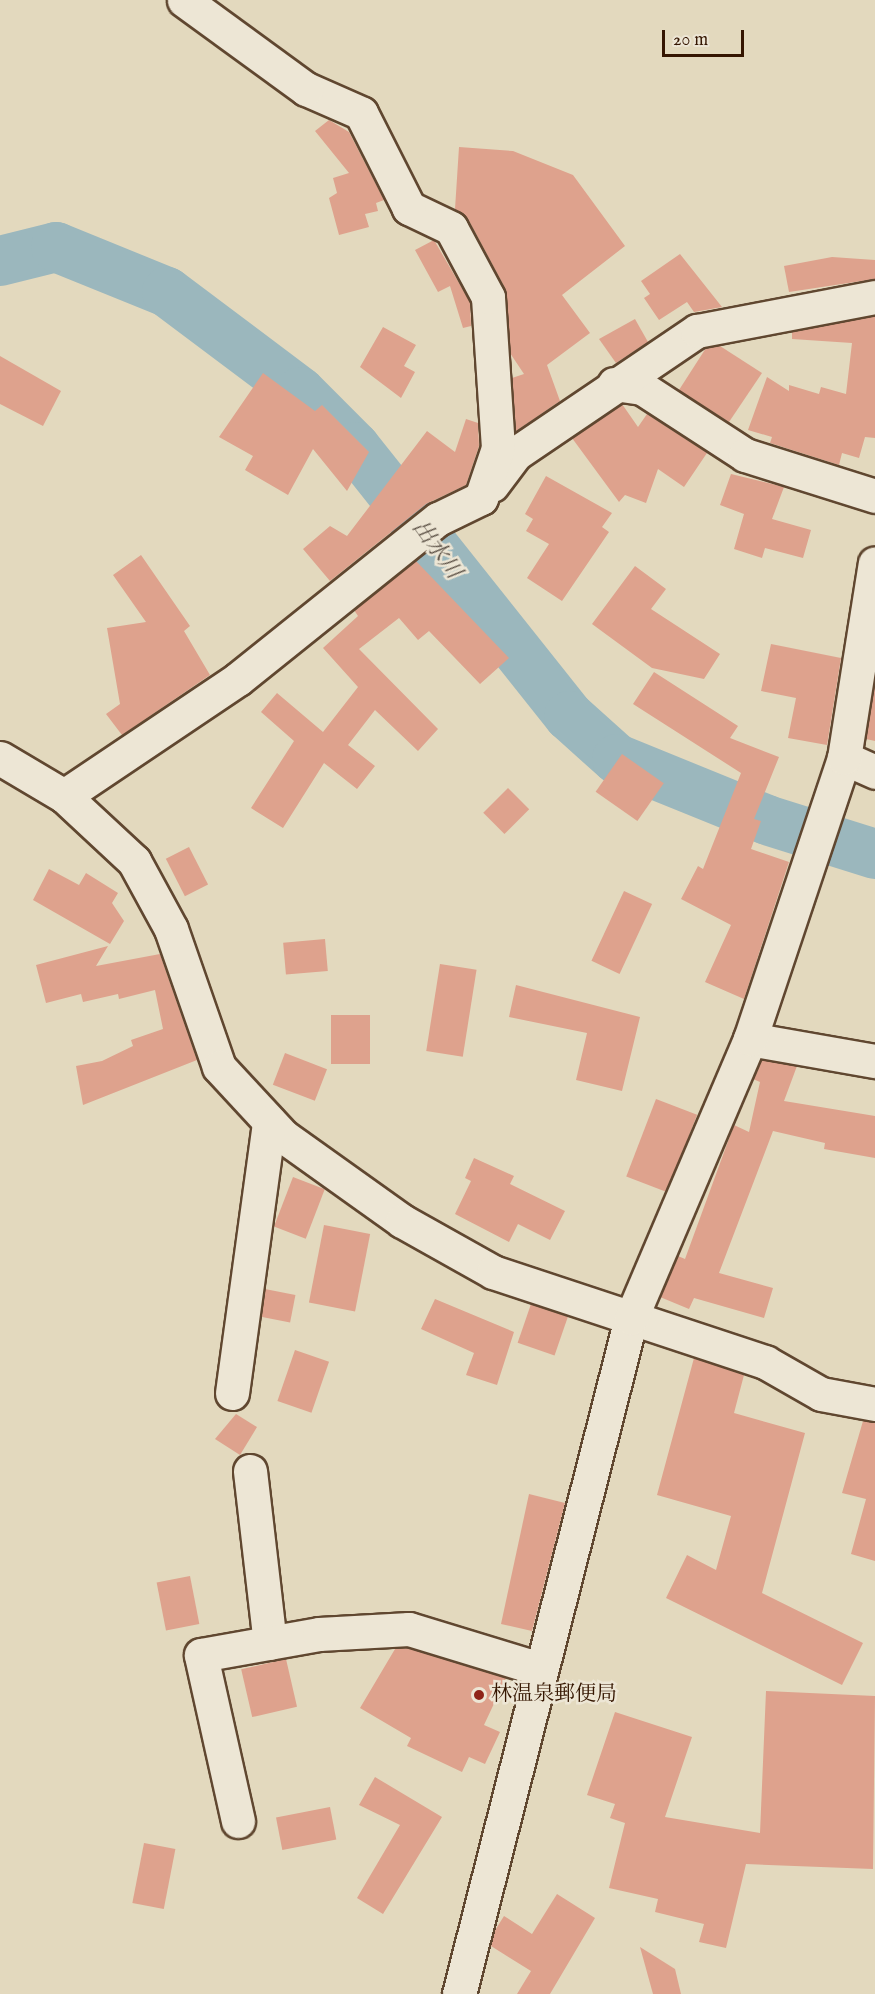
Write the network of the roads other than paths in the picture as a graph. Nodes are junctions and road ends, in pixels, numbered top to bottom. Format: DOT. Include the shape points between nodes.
graph roads {
  1 [pos="184,0"];
  2 [pos="875,297"];
  3 [pos="614,384"];
  4 [pos="875,496"];
  5 [pos="481,498"];
  6 [pos="875,563"];
  7 [pos="0,758"];
  8 [pos="844,758"];
  9 [pos="875,772"];
  10 [pos="64,796"];
  11 [pos="750,1039"];
  12 [pos="875,1061"];
  13 [pos="269,1122"];
  14 [pos="631,1318"];
  15 [pos="232,1393"];
  16 [pos="875,1404"];
  17 [pos="250,1471"];
  18 [pos="270,1643"];
  19 [pos="540,1669"];
  20 [pos="238,1821"];
  21 [pos="459,1994"];
  1 -- 5 [label="street" via="306,89 361,113 409,208 452,228 488,297 498,448"];
  2 -- 3 [label="street" via="697,332"];
  3 -- 4 [label="street" via="642,388 745,455"];
  3 -- 5 [label="street" via="515,454"];
  5 -- 10 [label="street" via="438,519 238,679"];
  6 -- 8 [label="street"];
  7 -- 10 [label="street"];
  8 -- 9 [label="street"];
  8 -- 11 [label="street"];
  10 -- 13 [label="street" via="134,861 171,929 219,1067"];
  11 -- 12 [label="street"];
  11 -- 14 [label="street"];
  13 -- 14 [label="street" via="402,1221 492,1272"];
  13 -- 15 [label="street"];
  14 -- 16 [label="street" via="765,1362 821,1394"];
  14 -- 19 [label="street"];
  17 -- 18 [label="street"];
  18 -- 19 [label="street" via="408,1629"];
  18 -- 20 [label="street" via="201,1655"];
  19 -- 21 [label="street"];
}
